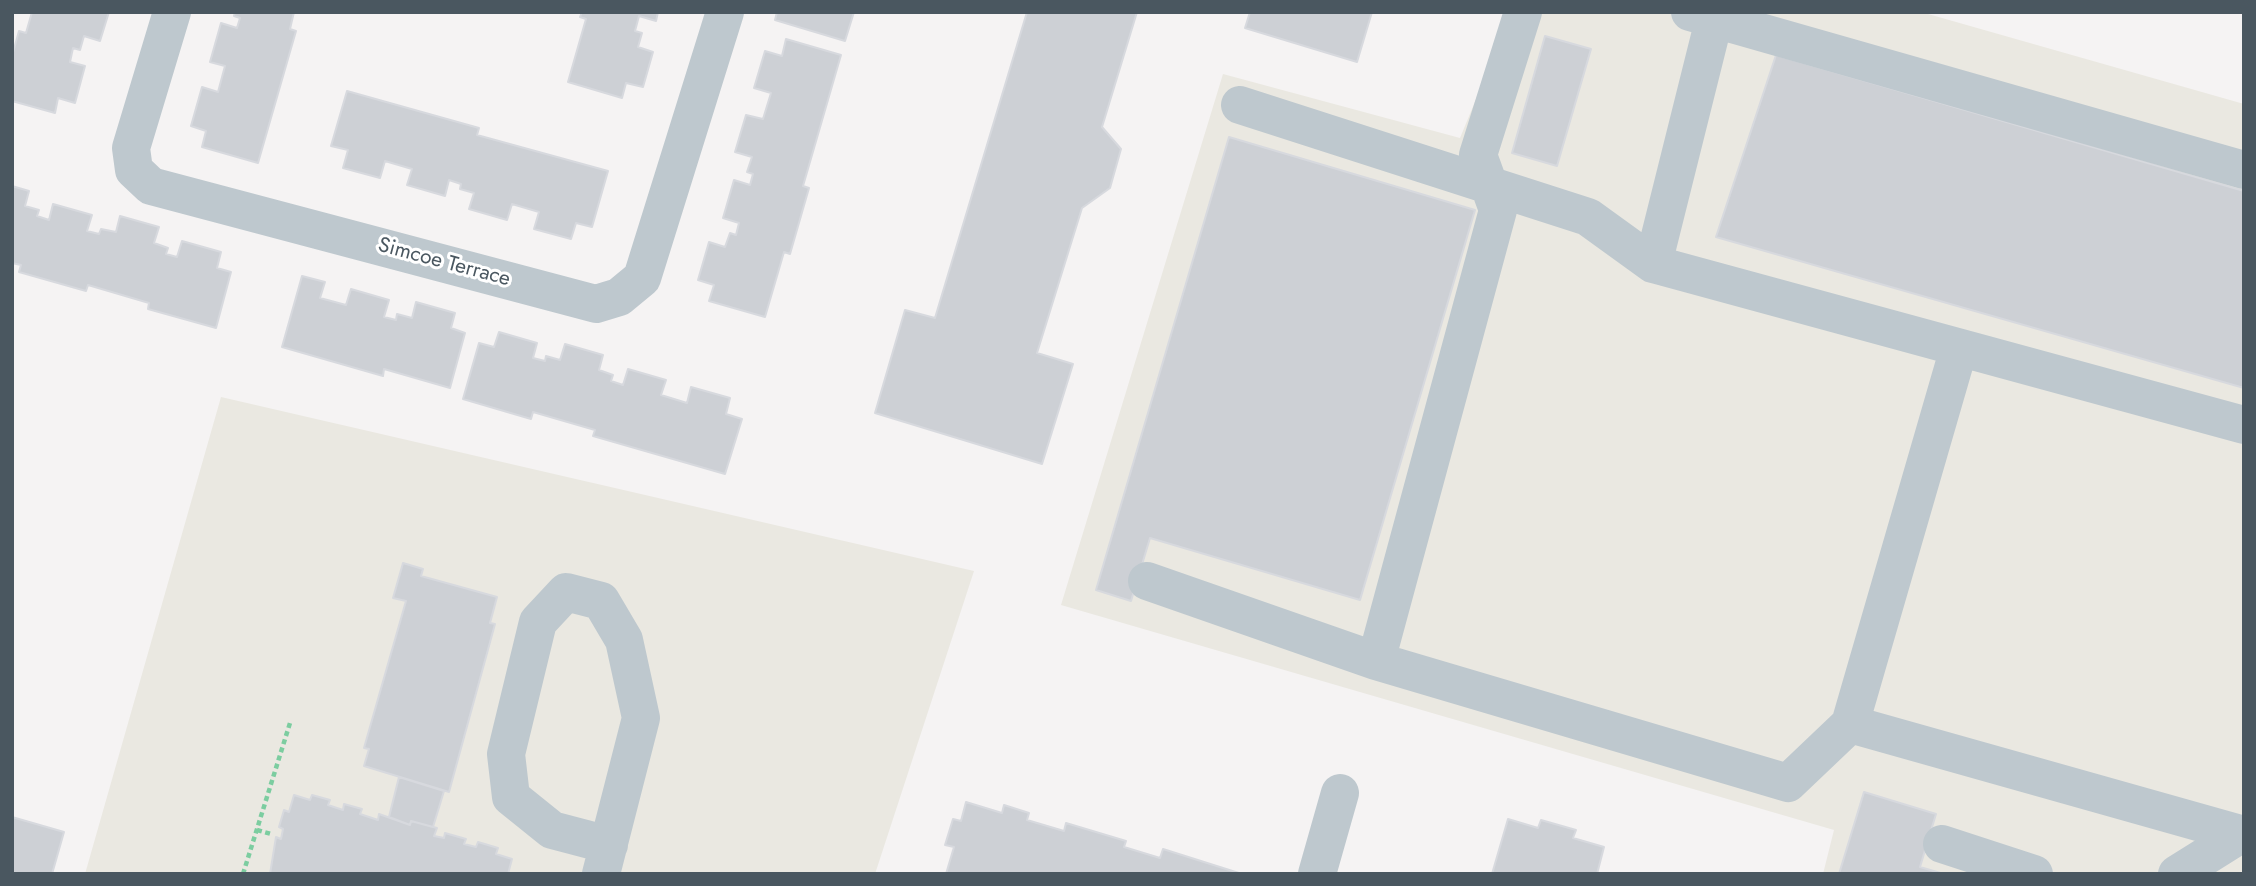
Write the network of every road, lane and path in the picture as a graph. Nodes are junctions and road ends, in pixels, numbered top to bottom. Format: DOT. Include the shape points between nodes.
graph roads {
  1 [pos="172,12"];
  2 [pos="725,12"];
  3 [pos="1523,12"];
  4 [pos="1706,14"];
  5 [pos="1240,105"];
  6 [pos="2244,170"];
  7 [pos="1489,186"];
  8 [pos="1653,264"];
  9 [pos="1959,348"];
  10 [pos="2244,425"];
  11 [pos="1147,581"];
  12 [pos="1376,661"];
  13 [pos="290,723"];
  14 [pos="1850,723"];
  15 [pos="1340,793"];
  16 [pos="257,830"];
  17 [pos="271,834"];
  18 [pos="2242,834"];
  19 [pos="1942,844"];
  20 [pos="605,860"];
  21 [pos="243,874"];
  22 [pos="1317,874"];
  23 [pos="2034,874"];
  24 [pos="2177,874"];
  1 -- 2 [label="street, Simcoe Terrace" via="131,148 134,170 151,186 596,304 619,297 642,278"];
  3 -- 7 [label="street" via="1478,155"];
  4 -- 6 [label="street"];
  4 -- 8 [label="street"];
  5 -- 7 [label="street"];
  7 -- 8 [label="street" via="1588,217"];
  7 -- 12 [label="street" via="1498,210"];
  8 -- 9 [label="street"];
  9 -- 10 [label="street"];
  9 -- 14 [label="street"];
  11 -- 12 [label="street"];
  12 -- 14 [label="street" via="1788,783"];
  13 -- 16 [label="path"];
  14 -- 18 [label="street"];
  15 -- 22 [label="street"];
  16 -- 17 [label="path"];
  16 -- 21 [label="path"];
  18 -- 24 [label="street"];
  19 -- 23 [label="street"];
  20 -- 20 [label="street" via="552,830 511,797 506,754 538,622 566,592 601,601 619,630 641,718"];
}
